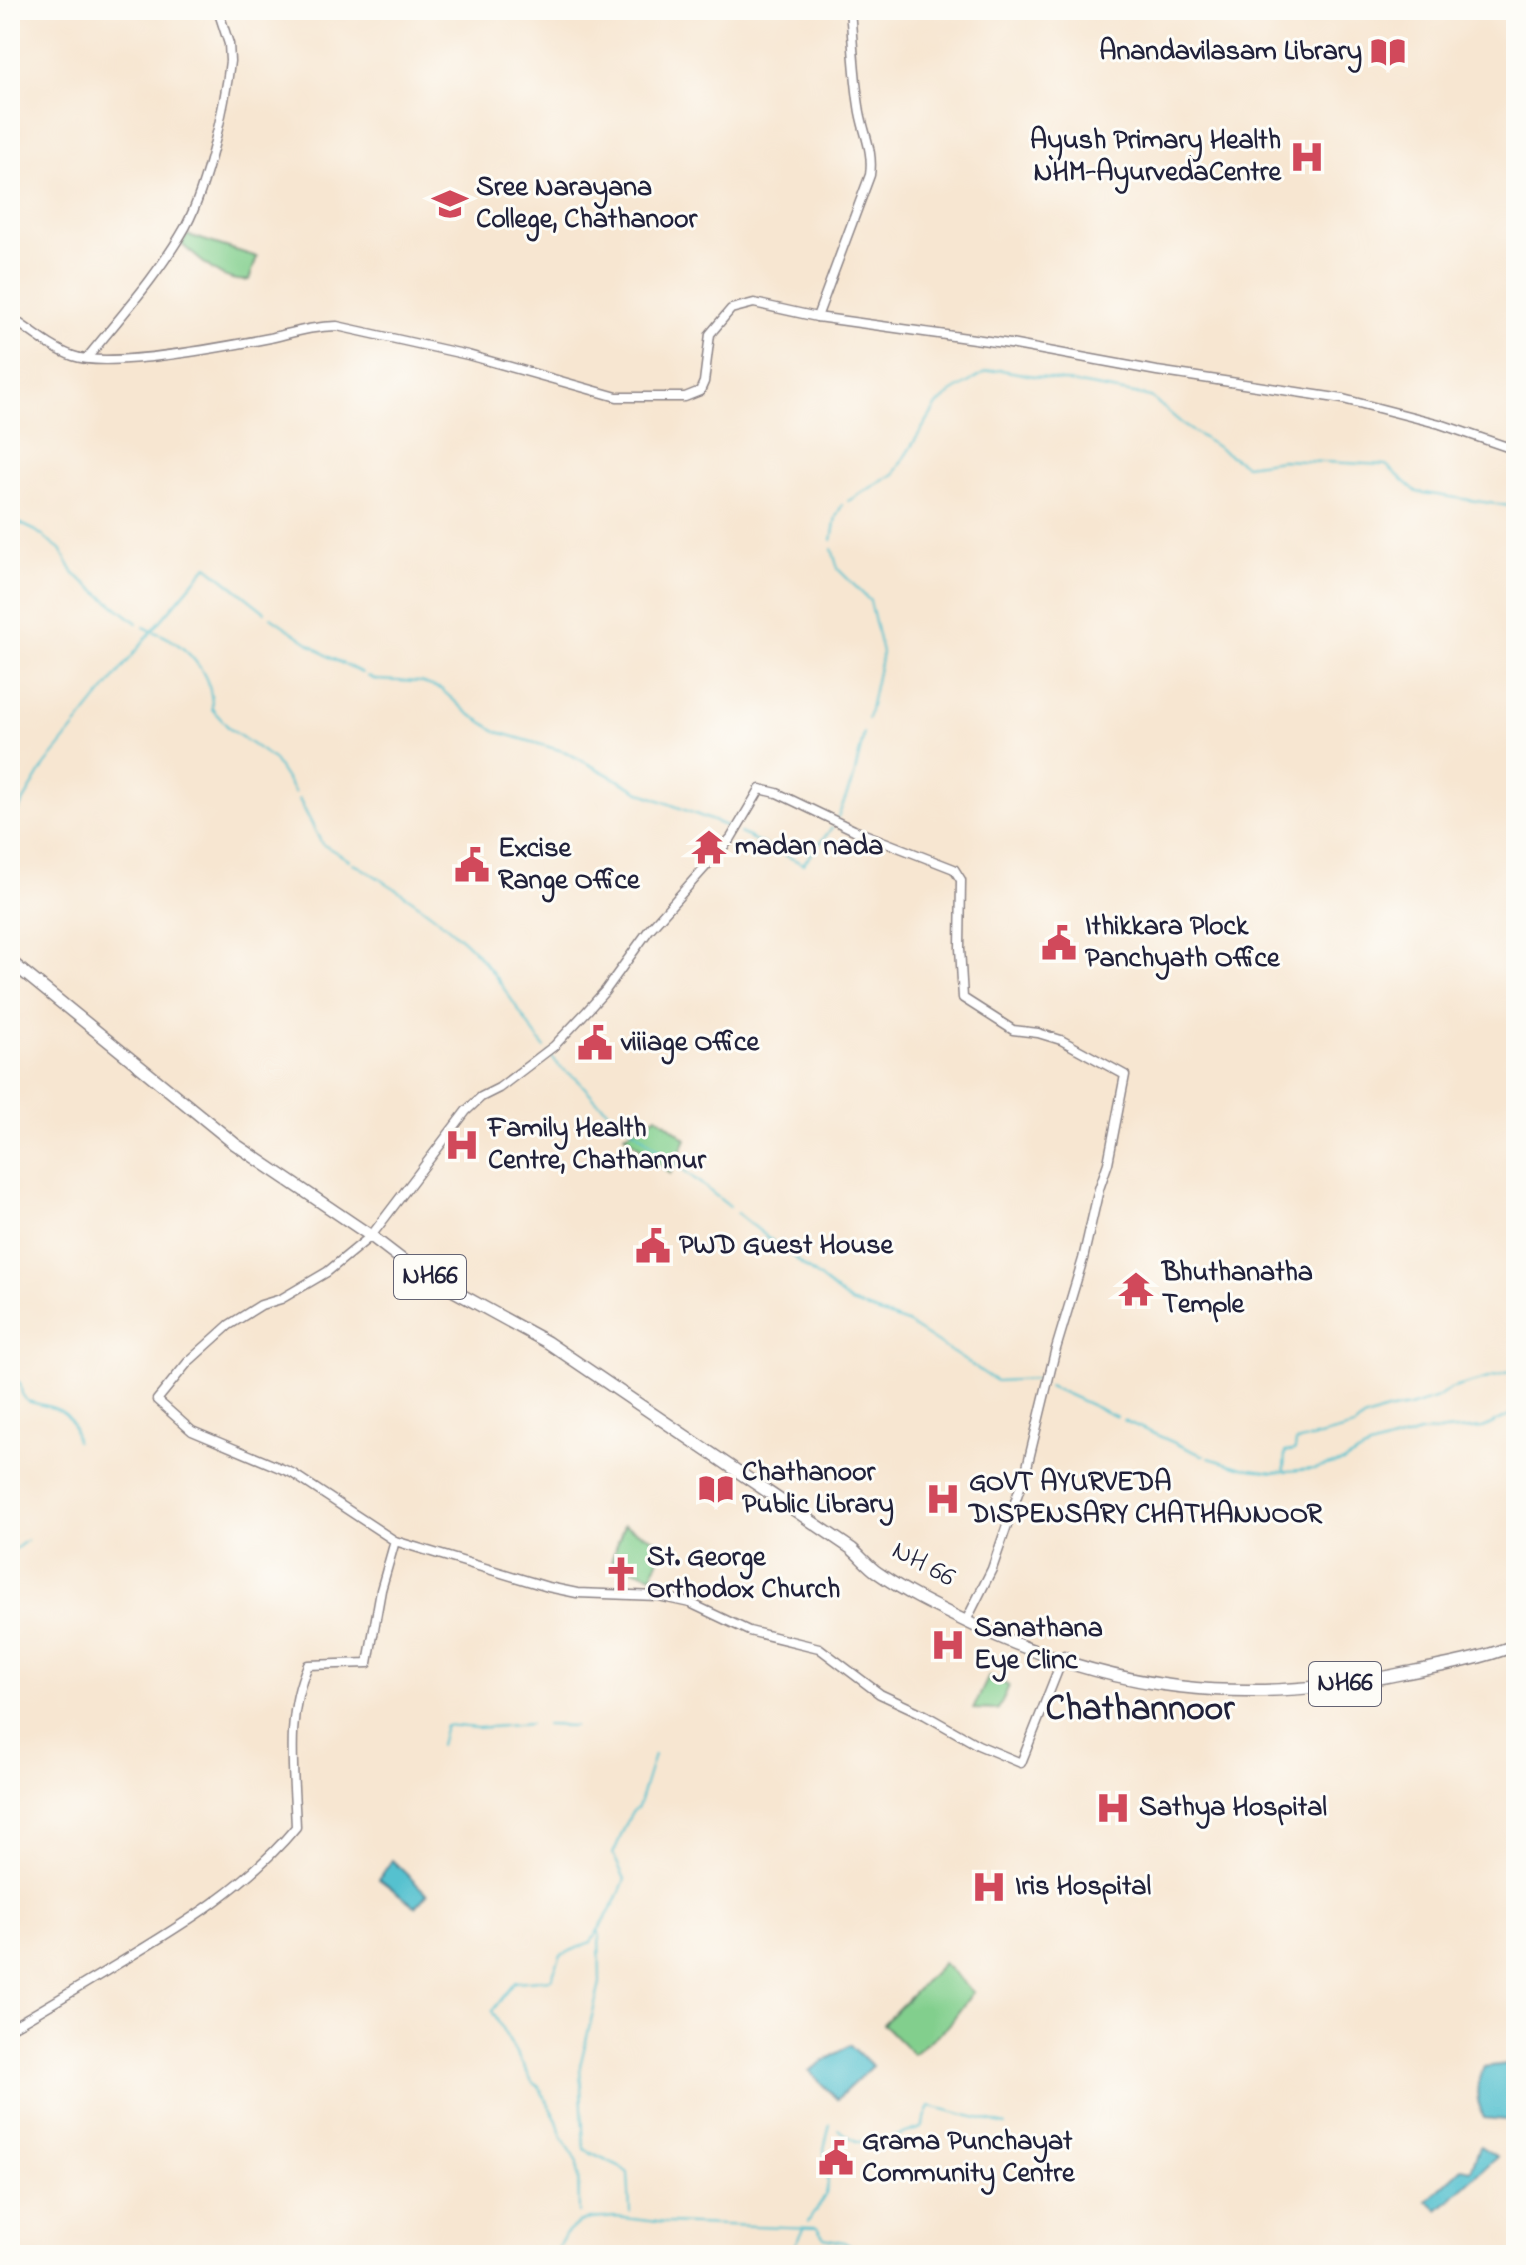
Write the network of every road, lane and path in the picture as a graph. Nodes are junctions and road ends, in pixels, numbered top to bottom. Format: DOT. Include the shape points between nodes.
graph roads {
  1 [pos="218,10"];
  2 [pos="850,10"];
  3 [pos="10,317"];
  4 [pos="817,317"];
  5 [pos="87,358"];
  6 [pos="1516,450"];
  7 [pos="10,961"];
  8 [pos="371,1236"];
  9 [pos="395,1541"];
  10 [pos="870,1564"];
  11 [pos="967,1619"];
  12 [pos="1516,1645"];
  13 [pos="1062,1658"];
  14 [pos="10,2028"];
  1 -- 5 [label="street" via="230,61 187,225 151,280"];
  2 -- 4 [label="street" via="859,109 872,163"];
  3 -- 5 [label="street" via="59,349"];
  4 -- 5 [label="street" via="754,303 731,309 710,334 700,391 685,397 617,397 468,355 337,326 165,354"];
  4 -- 6 [label="street" via="1343,399"];
  7 -- 8 [label="highway, NH66 / NH66" via="235,1144"];
  8 -- 9 [label="street" via="327,1272 229,1325 157,1400 192,1431 292,1473"];
  8 -- 10 [label="highway, NH66 / NH66" via="414,1269 600,1376"];
  8 -- 11 [label="street" via="466,1111 554,1046 605,991 636,946 731,838 760,789 954,869 961,880 963,998 1013,1030 1061,1040 1125,1075 1108,1163 1035,1440 992,1569"];
  9 -- 13 [label="street" via="562,1590 690,1603 749,1631 819,1648 880,1694 1021,1763"];
  9 -- 14 [label="street" via="368,1663 308,1665 299,1684 292,1727 296,1827 242,1882 151,1944"];
  10 -- 11 [label="highway, NH 66 / NH66"];
  11 -- 13 [label="highway, NH 66 / NH66"];
  12 -- 13 [label="highway, NH 66 / NH66" via="1456,1663 1341,1684 1232,1691 1171,1685"];
}
